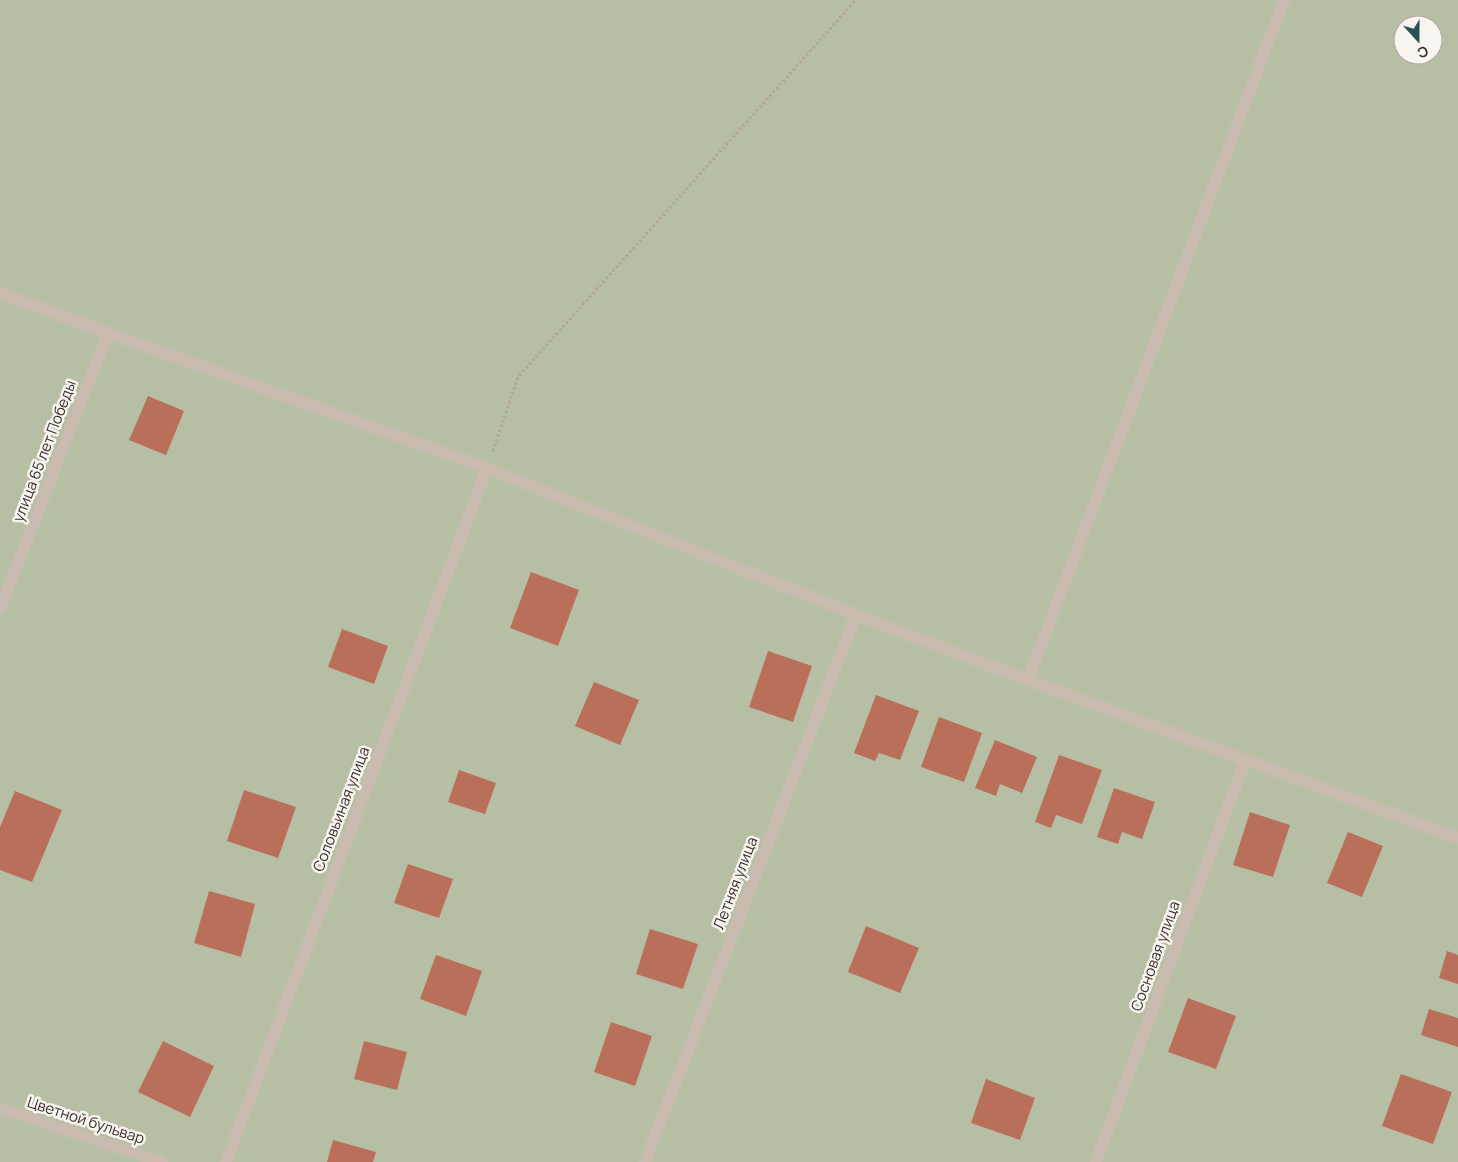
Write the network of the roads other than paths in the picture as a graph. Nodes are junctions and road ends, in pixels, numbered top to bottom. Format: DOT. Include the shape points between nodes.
graph roads {
  1 [pos="1284,0"];
  2 [pos="0,293"];
  3 [pos="108,334"];
  4 [pos="487,468"];
  5 [pos="0,609"];
  6 [pos="856,615"];
  7 [pos="1028,680"];
  8 [pos="1245,761"];
  9 [pos="1458,838"];
  10 [pos="0,1108"];
  11 [pos="162,1162"];
  12 [pos="226,1162"];
  13 [pos="645,1162"];
  14 [pos="1096,1162"];
  1 -- 7 [label="street"];
  2 -- 3 [label="street"];
  3 -- 4 [label="street"];
  3 -- 5 [label="street, улица 65 лет Победы"];
  4 -- 6 [label="street"];
  4 -- 12 [label="street, Соловьиная улица"];
  6 -- 7 [label="street"];
  6 -- 13 [label="street, Летняя улица"];
  7 -- 8 [label="street"];
  8 -- 9 [label="street"];
  8 -- 14 [label="street, Сосновая улица"];
  10 -- 11 [label="street, Цветной бульвар"];
}
